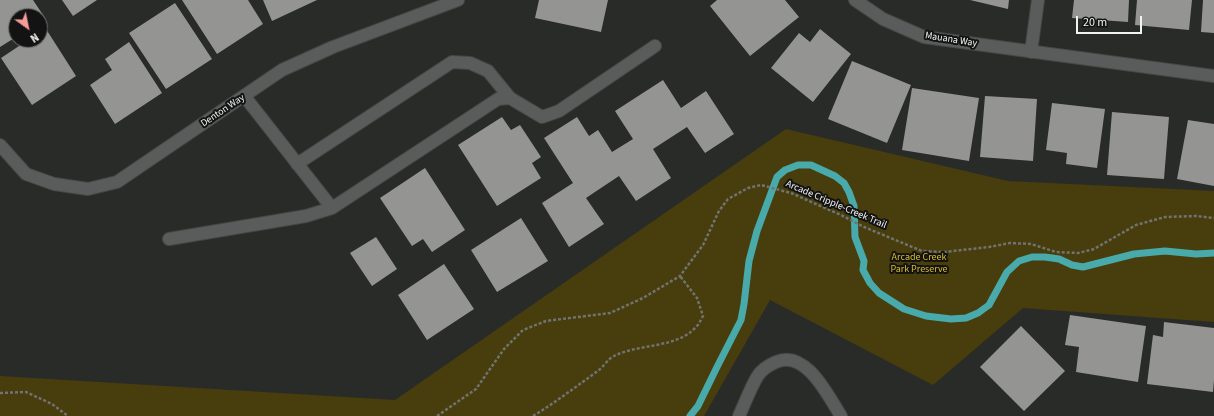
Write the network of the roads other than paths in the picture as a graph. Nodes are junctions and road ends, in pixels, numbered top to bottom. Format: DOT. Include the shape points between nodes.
graph roads {
  1 [pos="458,0"];
  2 [pos="855,0"];
  3 [pos="1038,0"];
  4 [pos="655,46"];
  5 [pos="1031,52"];
  6 [pos="1214,76"];
  7 [pos="244,97"];
  8 [pos="510,98"];
  9 [pos="0,145"];
  10 [pos="297,164"];
  11 [pos="332,208"];
  12 [pos="169,239"];
  13 [pos="839,413"];
  14 [pos="739,416"];
  1 -- 7 [label="street, Denton Way" via="326,50 282,70"];
  2 -- 5 [label="street, Mauana Way" via="883,19 924,37"];
  3 -- 5 [label="street"];
  4 -- 8 [label="street" via="559,111 542,117"];
  5 -- 6 [label="street, Mauana Way"];
  7 -- 9 [label="street, Denton Way" via="117,182 88,189 54,184 26,174"];
  7 -- 10 [label="street"];
  8 -- 10 [label="street" via="488,71 470,63 452,62"];
  8 -- 11 [label="street" via="498,99"];
  10 -- 11 [label="street"];
  11 -- 12 [label="street" via="306,216"];
  13 -- 14 [label="street" via="812,372 803,364 788,360 767,366 758,376"];
}
